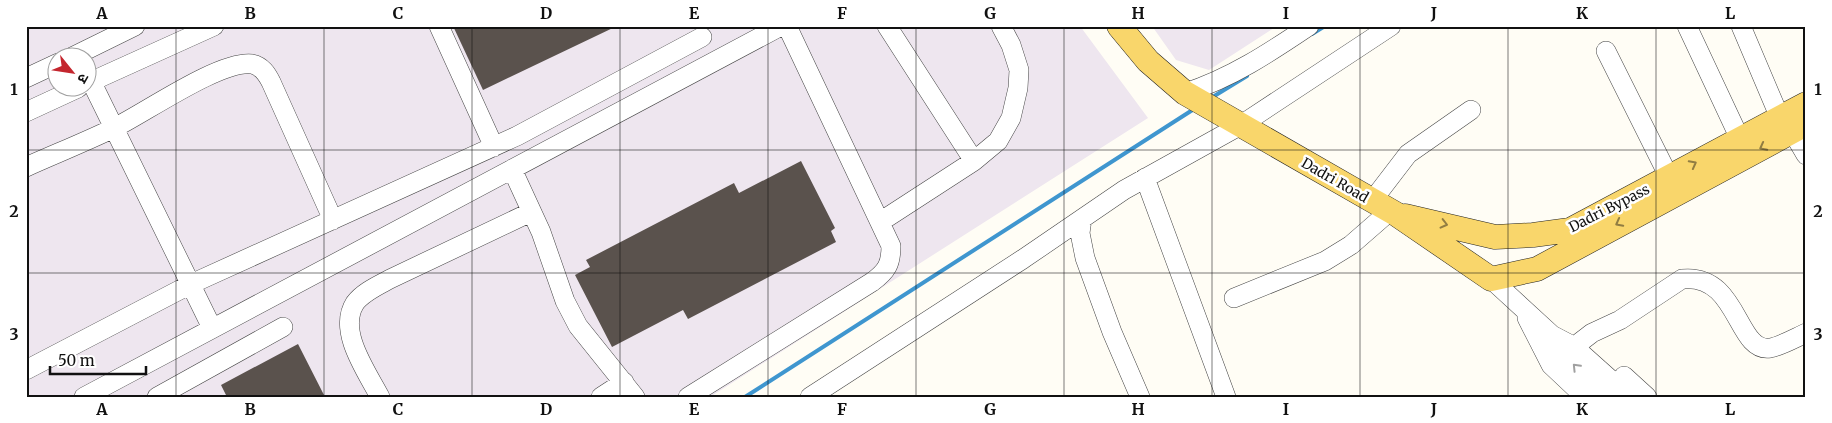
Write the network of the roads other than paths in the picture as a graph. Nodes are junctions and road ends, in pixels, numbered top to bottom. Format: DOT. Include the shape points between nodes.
graph roads {
  1 [pos="135,26"];
  2 [pos="214,26"];
  3 [pos="439,26"];
  4 [pos="781,26"];
  5 [pos="787,26"];
  6 [pos="887,26"];
  7 [pos="1002,26"];
  8 [pos="1118,26"];
  9 [pos="1309,26"];
  10 [pos="1391,26"];
  11 [pos="1687,26"];
  12 [pos="1741,26"];
  13 [pos="702,37"];
  14 [pos="90,48"];
  15 [pos="1606,51"];
  16 [pos="48,68"];
  17 [pos="26,78"];
  18 [pos="98,79"];
  19 [pos="1193,97"];
  20 [pos="56,98"];
  21 [pos="95,98"];
  22 [pos="1806,104"];
  23 [pos="1471,110"];
  24 [pos="26,112"];
  25 [pos="1238,123"];
  26 [pos="1792,124"];
  27 [pos="114,128"];
  28 [pos="1740,139"];
  29 [pos="494,147"];
  30 [pos="1806,155"];
  31 [pos="974,161"];
  32 [pos="26,167"];
  33 [pos="512,168"];
  34 [pos="1669,177"];
  35 [pos="1145,178"];
  36 [pos="1386,209"];
  37 [pos="531,212"];
  38 [pos="1082,219"];
  39 [pos="333,220"];
  40 [pos="880,222"];
  41 [pos="1491,279"];
  42 [pos="191,284"];
  43 [pos="1234,298"];
  44 [pos="1523,310"];
  45 [pos="283,327"];
  46 [pos="212,328"];
  47 [pos="1545,329"];
  48 [pos="1806,333"];
  49 [pos="1579,343"];
  50 [pos="26,370"];
  51 [pos="629,389"];
  52 [pos="163,395"];
  53 [pos="1223,396"];
  54 [pos="84,397"];
  55 [pos="380,397"];
  56 [pos="601,397"];
  57 [pos="688,397"];
  58 [pos="810,397"];
  59 [pos="1140,397"];
  60 [pos="1585,397"];
  61 [pos="1605,397"];
  62 [pos="1630,397"];
  63 [pos="1647,397"];
  1 -- 14 [label="street"];
  2 -- 18 [label="street"];
  3 -- 29 [label="street"];
  4 -- 33 [label="street"];
  5 -- 40 [label="street"];
  6 -- 31 [label="street"];
  7 -- 31 [label="street" via="1019,70 1018,88 1011,118 998,141"];
  8 -- 19 [label="main road, Dadri Road" via="1148,61"];
  9 -- 19 [label="street"];
  10 -- 25 [label="street"];
  11 -- 28 [label="street"];
  12 -- 26 [label="street"];
  13 -- 29 [label="street"];
  15 -- 34 [label="street"];
  16 -- 17 [label="street"];
  19 -- 25 [label="main road, Dadri Road"];
  20 -- 24 [label="street"];
  21 -- 27 [label="street"];
  22 -- 26 [label="main road, Dadri Bypass"];
  23 -- 36 [label="street" via="1408,154"];
  25 -- 35 [label="street"];
  25 -- 36 [label="main road, Dadri Road"];
  26 -- 28 [label="main road, Dadri Bypass"];
  26 -- 30 [label="street"];
  26 -- 41 [label="main road, Dadri Bypass, one-way" via="1537,269"];
  27 -- 32 [label="street"];
  27 -- 39 [label="street" via="208,76 238,65 254,64 264,70 271,82"];
  27 -- 42 [label="street"];
  34 -- 28 [label="main road, Dadri Bypass, one-way"];
  29 -- 39 [label="street"];
  31 -- 40 [label="street"];
  33 -- 37 [label="street"];
  33 -- 46 [label="street"];
  36 -- 34 [label="main road, Dadri Bypass, one-way" via="1495,237 1533,235 1570,230"];
  35 -- 38 [label="street"];
  35 -- 53 [label="street"];
  36 -- 41 [label="main road, Dadri Road"];
  36 -- 43 [label="street" via="1351,245 1326,262"];
  37 -- 51 [label="street" via="578,326"];
  37 -- 55 [label="street" via="390,279 356,301 350,312 349,327 355,347"];
  38 -- 58 [label="street"];
  38 -- 59 [label="street" via="1080,234 1085,258"];
  39 -- 42 [label="street"];
  40 -- 57 [label="street" via="891,246 891,260 885,272"];
  41 -- 44 [label="street, Dadri Road"];
  42 -- 46 [label="street"];
  42 -- 50 [label="street"];
  44 -- 47 [label="street, Dadri Road"];
  44 -- 60 [label="street" via="1551,365"];
  45 -- 52 [label="street"];
  46 -- 54 [label="street"];
  47 -- 49 [label="street"];
  61 -- 47 [label="street, Dadri Road, one-way" via="1561,352"];
  47 -- 62 [label="street, Dadri Road" via="1573,346"];
  48 -- 49 [label="street" via="1771,348 1757,346 1721,292 1694,278 1682,279"];
  49 -- 63 [label="street" via="1618,369"];
  51 -- 56 [label="street"];
}
